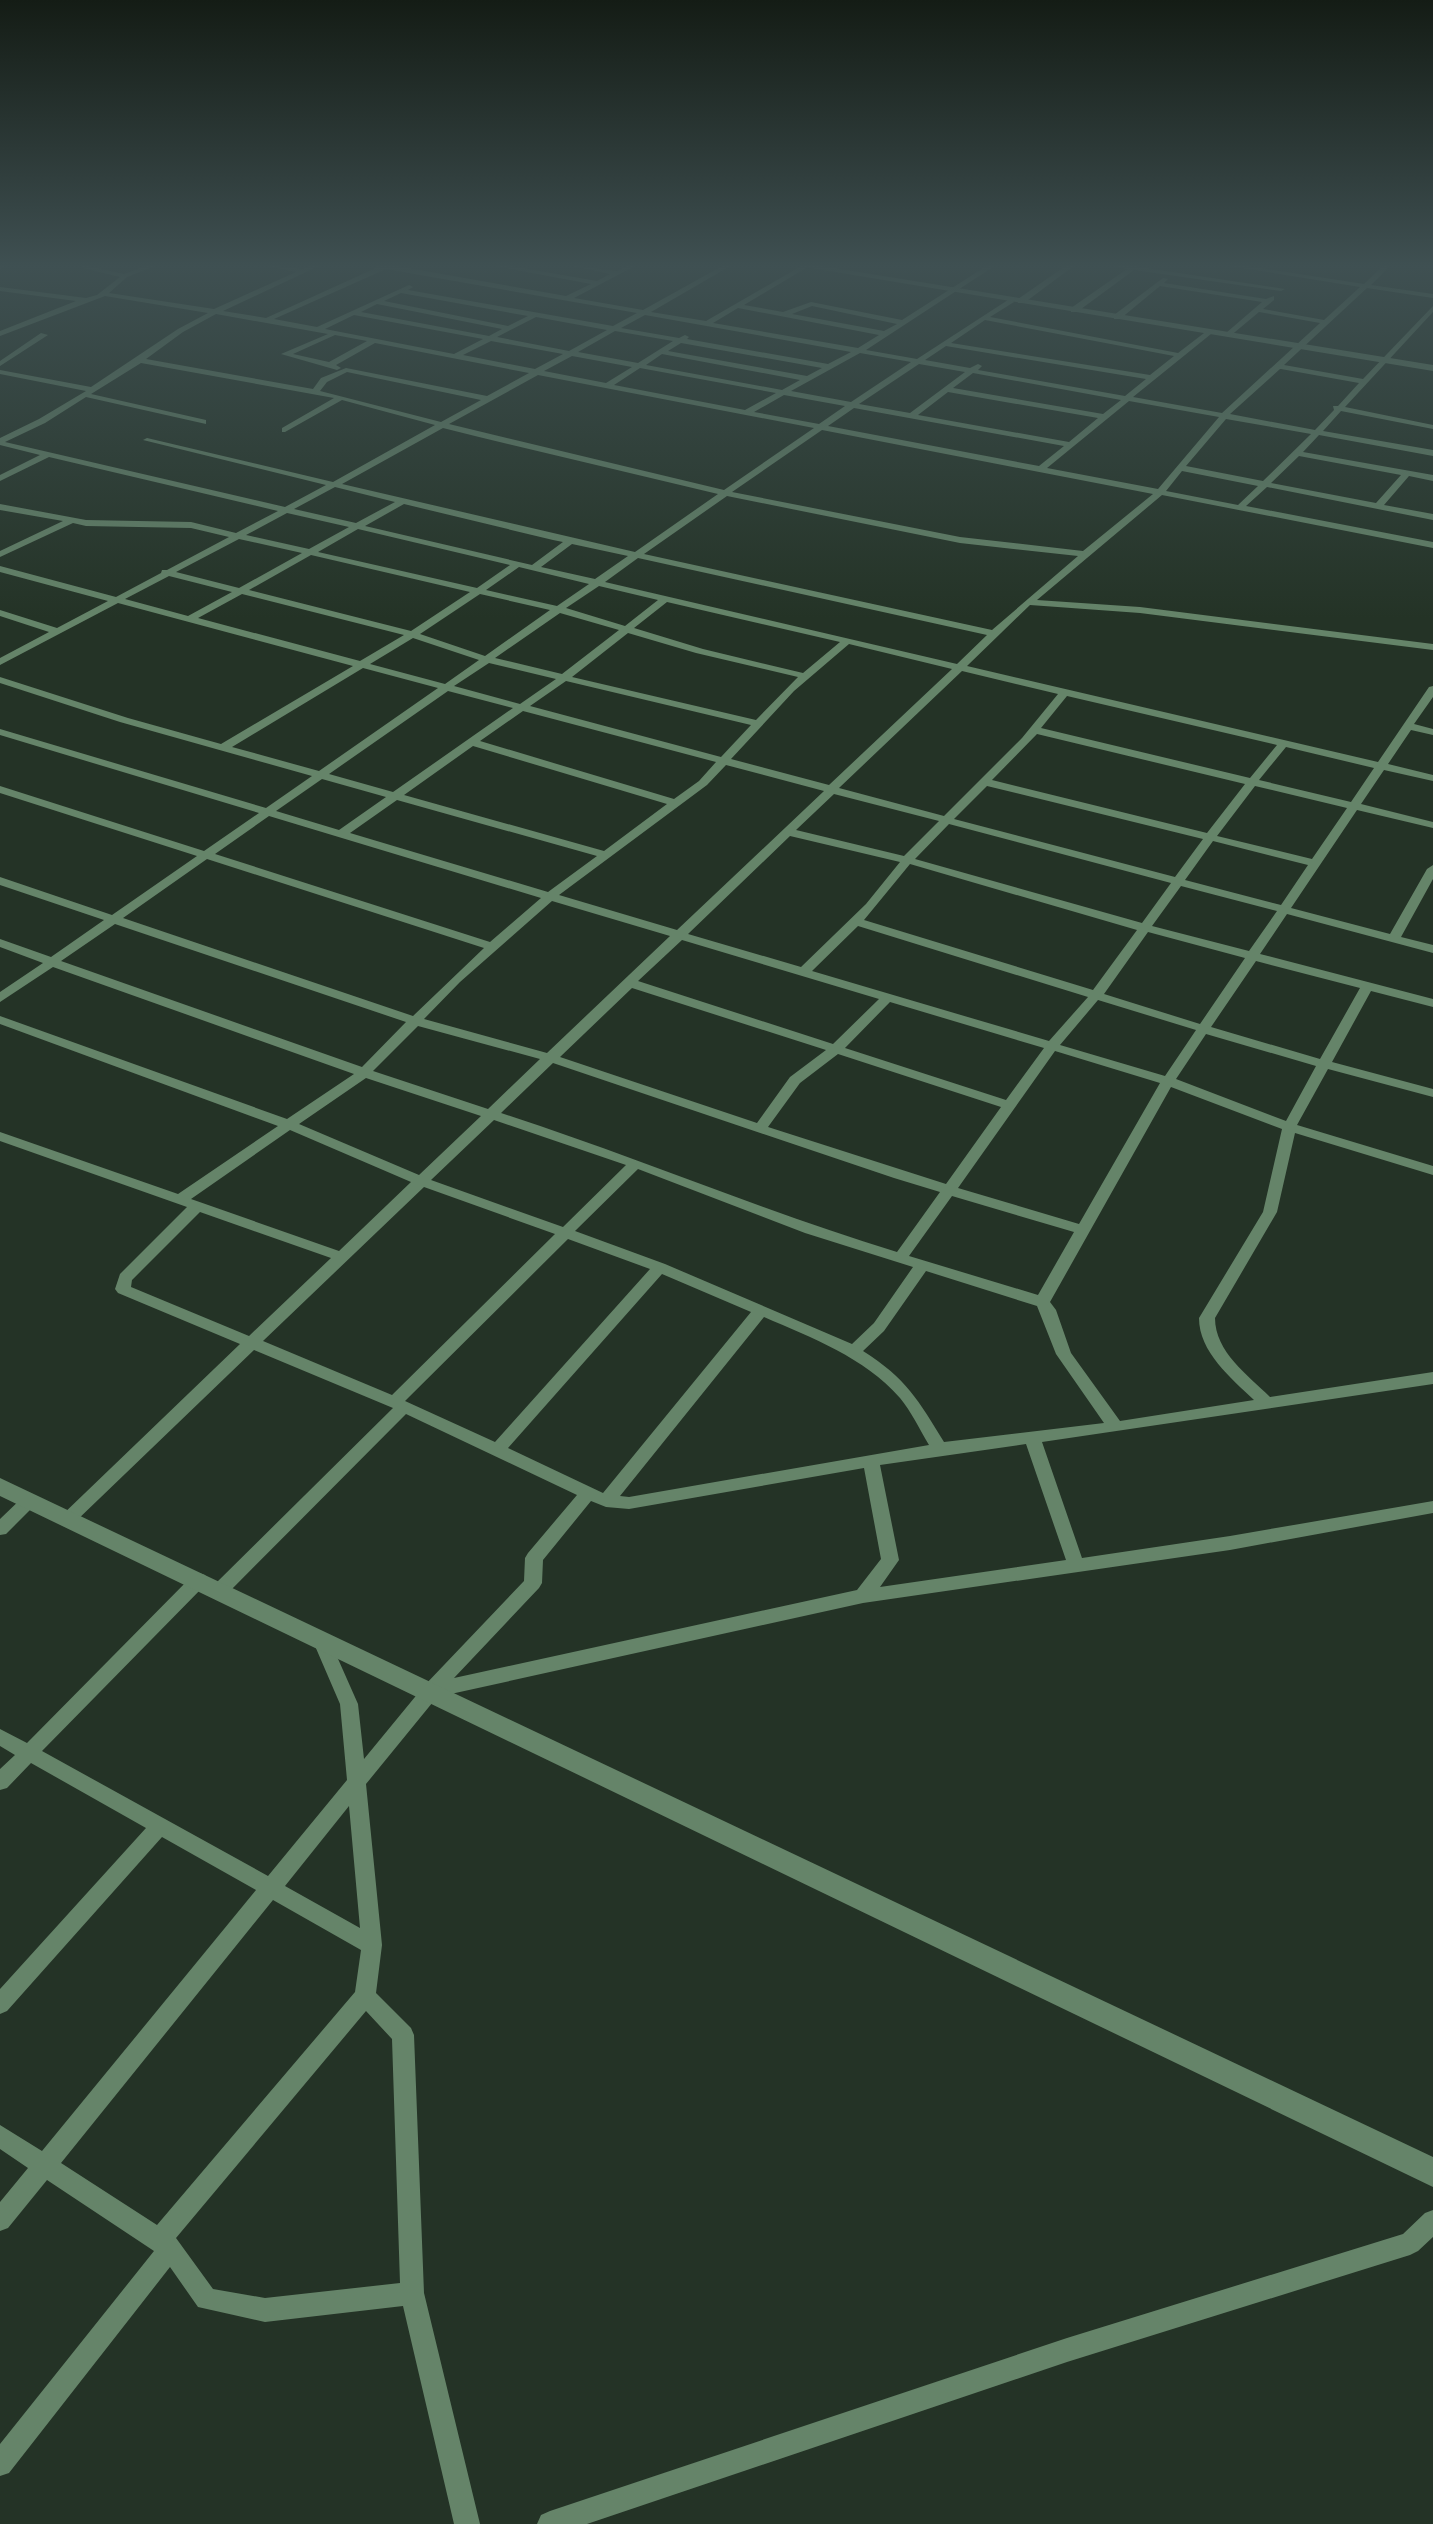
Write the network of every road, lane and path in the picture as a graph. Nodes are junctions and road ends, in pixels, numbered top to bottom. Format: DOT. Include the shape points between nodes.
graph roads {
  1 [pos="46,383"];
  2 [pos="102,383"];
  3 [pos="264,383"];
  4 [pos="322,383"];
  5 [pos="409,383"];
  6 [pos="513,383"];
  7 [pos="596,383"];
  8 [pos="612,383"];
  9 [pos="736,383"];
  10 [pos="802,383"];
  11 [pos="887,383"];
  12 [pos="957,383"];
  13 [pos="1044,383"];
  14 [pos="1146,383"];
  15 [pos="1262,383"];
  16 [pos="1361,383"];
  17 [pos="608,385"];
  18 [pos="948,390"];
  19 [pos="86,392"];
  20 [pos="314,392"];
  21 [pos="786,392"];
  22 [pos="340,398"];
  23 [pos="485,398"];
  24 [pos="1128,398"];
  25 [pos="852,405"];
  26 [pos="1336,408"];
  27 [pos="746,412"];
  28 [pos="1225,415"];
  29 [pos="911,416"];
  30 [pos="1104,417"];
  31 [pos="203,422"];
  32 [pos="442,423"];
  33 [pos="1433,426"];
  34 [pos="825,428"];
  35 [pos="285,430"];
  36 [pos="1314,431"];
  37 [pos="147,440"];
  38 [pos="0,442"];
  39 [pos="1070,445"];
  40 [pos="1393,446"];
  41 [pos="1433,452"];
  42 [pos="1296,453"];
  43 [pos="47,454"];
  44 [pos="1373,467"];
  45 [pos="1182,468"];
  46 [pos="1040,469"];
  47 [pos="1407,473"];
  48 [pos="0,478"];
  49 [pos="1433,478"];
  50 [pos="1266,483"];
  51 [pos="335,484"];
  52 [pos="1159,492"];
  53 [pos="728,494"];
  54 [pos="402,502"];
  55 [pos="0,507"];
  56 [pos="1377,507"];
  57 [pos="1239,508"];
  58 [pos="286,510"];
  59 [pos="1433,517"];
  60 [pos="71,521"];
  61 [pos="360,528"];
  62 [pos="232,536"];
  63 [pos="570,541"];
  64 [pos="1431,542"];
  65 [pos="311,553"];
  66 [pos="0,554"];
  67 [pos="1082,554"];
  68 [pos="639,556"];
  69 [pos="518,564"];
  70 [pos="532,568"];
  71 [pos="0,569"];
  72 [pos="165,572"];
  73 [pos="20,574"];
  74 [pos="600,584"];
  75 [pos="0,586"];
  76 [pos="240,591"];
  77 [pos="476,591"];
  78 [pos="664,599"];
  79 [pos="114,600"];
  80 [pos="1028,602"];
  81 [pos="561,610"];
  82 [pos="0,613"];
  83 [pos="188,620"];
  84 [pos="626,629"];
  85 [pos="57,630"];
  86 [pos="411,634"];
  87 [pos="996,634"];
  88 [pos="847,641"];
  89 [pos="1433,648"];
  90 [pos="489,660"];
  91 [pos="0,662"];
  92 [pos="356,665"];
  93 [pos="960,668"];
  94 [pos="566,676"];
  95 [pos="805,676"];
  96 [pos="0,680"];
  97 [pos="1433,689"];
  98 [pos="446,690"];
  99 [pos="1065,692"];
  100 [pos="519,709"];
  101 [pos="756,723"];
  102 [pos="1408,726"];
  103 [pos="1034,730"];
  104 [pos="0,732"];
  105 [pos="1433,732"];
  106 [pos="471,742"];
  107 [pos="1284,743"];
  108 [pos="222,748"];
  109 [pos="720,762"];
  110 [pos="1381,766"];
  111 [pos="322,775"];
  112 [pos="1433,778"];
  113 [pos="985,782"];
  114 [pos="1252,782"];
  115 [pos="0,790"];
  116 [pos="831,790"];
  117 [pos="394,796"];
  118 [pos="674,803"];
  119 [pos="1354,805"];
  120 [pos="267,814"];
  121 [pos="945,820"];
  122 [pos="1433,826"];
  123 [pos="788,832"];
  124 [pos="338,834"];
  125 [pos="1210,838"];
  126 [pos="602,854"];
  127 [pos="205,856"];
  128 [pos="907,860"];
  129 [pos="1316,863"];
  130 [pos="1433,870"];
  131 [pos="0,881"];
  132 [pos="1180,882"];
  133 [pos="1427,891"];
  134 [pos="549,896"];
  135 [pos="1284,910"];
  136 [pos="114,919"];
  137 [pos="856,921"];
  138 [pos="1144,927"];
  139 [pos="680,935"];
  140 [pos="1394,938"];
  141 [pos="0,943"];
  142 [pos="493,947"];
  143 [pos="1433,949"];
  144 [pos="1254,955"];
  145 [pos="54,960"];
  146 [pos="804,972"];
  147 [pos="630,983"];
  148 [pos="1368,985"];
  149 [pos="1097,994"];
  150 [pos="888,997"];
  151 [pos="0,998"];
  152 [pos="1433,1003"];
  153 [pos="0,1020"];
  154 [pos="415,1021"];
  155 [pos="1205,1028"];
  156 [pos="1052,1046"];
  157 [pos="835,1050"];
  158 [pos="550,1058"];
  159 [pos="1326,1065"];
  160 [pos="364,1073"];
  161 [pos="1168,1081"];
  162 [pos="1433,1093"];
  163 [pos="1009,1105"];
  164 [pos="490,1115"];
  165 [pos="290,1125"];
  166 [pos="761,1127"];
  167 [pos="1289,1127"];
  168 [pos="0,1136"];
  169 [pos="633,1166"];
  170 [pos="1433,1171"];
  171 [pos="421,1181"];
  172 [pos="949,1190"];
  173 [pos="190,1202"];
  174 [pos="1083,1230"];
  175 [pos="563,1234"];
  176 [pos="342,1256"];
  177 [pos="900,1258"];
  178 [pos="922,1265"];
  179 [pos="660,1267"];
  180 [pos="1042,1302"];
  181 [pos="760,1310"];
  182 [pos="253,1342"];
  183 [pos="853,1352"];
  184 [pos="1433,1378"];
  185 [pos="1266,1403"];
  186 [pos="399,1404"];
  187 [pos="1116,1427"];
  188 [pos="1032,1438"];
  189 [pos="498,1449"];
  190 [pos="940,1449"];
  191 [pos="871,1461"];
  192 [pos="0,1486"];
  193 [pos="597,1497"];
  194 [pos="30,1500"];
  195 [pos="1433,1506"];
  196 [pos="68,1518"];
  197 [pos="0,1529"];
  198 [pos="1076,1565"];
  199 [pos="209,1585"];
  200 [pos="863,1596"];
  201 [pos="321,1639"];
  202 [pos="431,1691"];
  203 [pos="0,1737"];
  204 [pos="30,1752"];
  205 [pos="0,1782"];
  206 [pos="356,1785"];
  207 [pos="159,1826"];
  208 [pos="274,1887"];
  209 [pos="372,1945"];
  210 [pos="365,1996"];
  211 [pos="0,2004"];
  212 [pos="0,2136"];
  213 [pos="46,2167"];
  214 [pos="1433,2172"];
  215 [pos="0,2220"];
  216 [pos="1433,2220"];
  217 [pos="165,2244"];
  218 [pos="412,2293"];
  219 [pos="0,2464"];
  220 [pos="466,2524"];
  221 [pos="550,2524"];
  1 -- 19 [label="street"];
  2 -- 19 [label="street"];
  3 -- 20 [label="street"];
  4 -- 20 [label="street"];
  5 -- 23 [label="street"];
  6 -- 23 [label="street"];
  7 -- 17 [label="street"];
  8 -- 17 [label="street"];
  9 -- 21 [label="street"];
  10 -- 21 [label="street"];
  11 -- 25 [label="street"];
  12 -- 18 [label="street"];
  13 -- 24 [label="street"];
  14 -- 24 [label="street"];
  15 -- 28 [label="street"];
  16 -- 26 [label="street"];
  17 -- 27 [label="street"];
  18 -- 29 [label="street"];
  18 -- 30 [label="street"];
  19 -- 31 [label="street"];
  19 -- 38 [label="street"];
  20 -- 22 [label="street"];
  21 -- 25 [label="street"];
  21 -- 27 [label="street"];
  22 -- 32 [label="street"];
  22 -- 35 [label="street"];
  23 -- 32 [label="street"];
  24 -- 28 [label="street"];
  24 -- 30 [label="street"];
  25 -- 29 [label="street"];
  25 -- 34 [label="street"];
  26 -- 33 [label="street"];
  26 -- 36 [label="street"];
  27 -- 34 [label="street"];
  28 -- 36 [label="street"];
  28 -- 45 [label="street"];
  29 -- 39 [label="street"];
  30 -- 39 [label="street"];
  32 -- 51 [label="street"];
  32 -- 53 [label="street"];
  34 -- 46 [label="street"];
  34 -- 53 [label="street"];
  36 -- 40 [label="street"];
  36 -- 42 [label="street"];
  37 -- 51 [label="street"];
  38 -- 43 [label="street"];
  39 -- 46 [label="street"];
  40 -- 41 [label="street"];
  40 -- 44 [label="street"];
  42 -- 44 [label="street"];
  42 -- 50 [label="street"];
  43 -- 48 [label="street"];
  43 -- 58 [label="street"];
  44 -- 47 [label="street"];
  45 -- 50 [label="street"];
  45 -- 52 [label="street"];
  46 -- 52 [label="street"];
  47 -- 49 [label="street"];
  47 -- 56 [label="street"];
  50 -- 56 [label="street"];
  50 -- 57 [label="street"];
  51 -- 54 [label="street"];
  51 -- 58 [label="street"];
  52 -- 57 [label="street"];
  52 -- 67 [label="street"];
  53 -- 67 [label="street" via="960,540"];
  53 -- 68 [label="street"];
  54 -- 61 [label="street"];
  54 -- 63 [label="street"];
  55 -- 60 [label="street"];
  56 -- 59 [label="street"];
  57 -- 64 [label="street"];
  58 -- 61 [label="street"];
  58 -- 62 [label="street"];
  60 -- 62 [label="street" via="190,525"];
  60 -- 66 [label="street"];
  61 -- 65 [label="street"];
  61 -- 69 [label="street"];
  62 -- 65 [label="street"];
  62 -- 72 [label="street"];
  63 -- 68 [label="street"];
  63 -- 70 [label="street"];
  65 -- 76 [label="street"];
  65 -- 77 [label="street"];
  67 -- 80 [label="street"];
  68 -- 74 [label="street"];
  68 -- 87 [label="street"];
  69 -- 70 [label="street"];
  69 -- 77 [label="street"];
  70 -- 74 [label="street"];
  71 -- 73 [label="street"];
  72 -- 76 [label="street"];
  72 -- 79 [label="street"];
  73 -- 75 [label="street"];
  73 -- 79 [label="street"];
  74 -- 78 [label="street"];
  74 -- 81 [label="street"];
  76 -- 83 [label="street"];
  76 -- 86 [label="street"];
  77 -- 81 [label="street"];
  77 -- 86 [label="street"];
  78 -- 84 [label="street"];
  78 -- 88 [label="street"];
  79 -- 83 [label="street"];
  79 -- 85 [label="street"];
  80 -- 87 [label="street"];
  80 -- 89 [label="street"];
  81 -- 84 [label="street"];
  81 -- 90 [label="street"];
  82 -- 85 [label="street"];
  83 -- 92 [label="street"];
  84 -- 94 [label="street"];
  84 -- 95 [label="street"];
  85 -- 91 [label="street"];
  86 -- 90 [label="street"];
  86 -- 92 [label="street"];
  87 -- 93 [label="street"];
  88 -- 93 [label="street"];
  88 -- 95 [label="street"];
  90 -- 94 [label="street"];
  90 -- 98 [label="street"];
  92 -- 98 [label="street"];
  92 -- 108 [label="street"];
  93 -- 99 [label="street"];
  93 -- 116 [label="street"];
  94 -- 100 [label="street"];
  94 -- 101 [label="street"];
  95 -- 101 [label="street"];
  96 -- 108 [label="street"];
  97 -- 102 [label="street"];
  98 -- 100 [label="street"];
  98 -- 111 [label="street"];
  99 -- 103 [label="street"];
  99 -- 107 [label="street"];
  100 -- 106 [label="street"];
  100 -- 109 [label="street"];
  101 -- 109 [label="street"];
  102 -- 105 [label="street"];
  102 -- 110 [label="street"];
  103 -- 113 [label="street"];
  103 -- 114 [label="street"];
  104 -- 120 [label="street"];
  106 -- 117 [label="street"];
  106 -- 118 [label="street"];
  107 -- 110 [label="street"];
  107 -- 114 [label="street"];
  108 -- 111 [label="street"];
  109 -- 116 [label="street"];
  109 -- 118 [label="street"];
  110 -- 112 [label="street"];
  110 -- 119 [label="street"];
  111 -- 117 [label="street"];
  111 -- 120 [label="street"];
  113 -- 121 [label="street"];
  113 -- 125 [label="street"];
  114 -- 119 [label="street"];
  114 -- 125 [label="street"];
  115 -- 127 [label="street"];
  116 -- 121 [label="street"];
  116 -- 123 [label="street"];
  117 -- 124 [label="street"];
  117 -- 126 [label="street"];
  118 -- 126 [label="street"];
  119 -- 122 [label="street"];
  119 -- 129 [label="street"];
  120 -- 124 [label="street"];
  120 -- 127 [label="street"];
  121 -- 128 [label="street"];
  121 -- 132 [label="street"];
  123 -- 128 [label="street"];
  123 -- 139 [label="street"];
  124 -- 134 [label="street"];
  125 -- 129 [label="street"];
  125 -- 132 [label="street"];
  126 -- 134 [label="street"];
  127 -- 136 [label="street"];
  127 -- 142 [label="street"];
  128 -- 137 [label="street"];
  128 -- 138 [label="street"];
  129 -- 135 [label="street"];
  130 -- 133 [label="street"];
  131 -- 136 [label="street"];
  132 -- 135 [label="street"];
  132 -- 138 [label="street"];
  133 -- 140 [label="street"];
  134 -- 139 [label="street"];
  134 -- 142 [label="street"];
  135 -- 140 [label="street"];
  135 -- 144 [label="street"];
  136 -- 145 [label="street"];
  136 -- 154 [label="street"];
  137 -- 146 [label="street"];
  137 -- 149 [label="street"];
  138 -- 144 [label="street"];
  138 -- 149 [label="street"];
  139 -- 146 [label="street"];
  139 -- 147 [label="street"];
  140 -- 143 [label="street"];
  141 -- 145 [label="street"];
  142 -- 154 [label="street"];
  144 -- 148 [label="street"];
  144 -- 155 [label="street"];
  145 -- 151 [label="street"];
  145 -- 160 [label="street"];
  146 -- 150 [label="street"];
  147 -- 157 [label="street"];
  147 -- 158 [label="street"];
  148 -- 152 [label="street"];
  148 -- 159 [label="street"];
  149 -- 155 [label="street"];
  149 -- 156 [label="street"];
  150 -- 156 [label="street"];
  150 -- 157 [label="street"];
  153 -- 165 [label="street"];
  154 -- 158 [label="street"];
  154 -- 160 [label="street"];
  155 -- 159 [label="street"];
  155 -- 161 [label="street"];
  156 -- 161 [label="street"];
  156 -- 163 [label="street"];
  157 -- 163 [label="street"];
  157 -- 166 [label="street" via="794,1080"];
  158 -- 164 [label="street"];
  158 -- 166 [label="street"];
  159 -- 162 [label="street"];
  159 -- 167 [label="street"];
  160 -- 164 [label="street"];
  160 -- 165 [label="street"];
  161 -- 167 [label="street"];
  161 -- 174 [label="street"];
  163 -- 172 [label="street"];
  164 -- 169 [label="street"];
  164 -- 171 [label="street"];
  165 -- 171 [label="street"];
  165 -- 173 [label="street"];
  166 -- 172 [label="street"];
  167 -- 170 [label="street"];
  167 -- 185 [label="street" via="1270,1212 1205,1329"];
  168 -- 173 [label="street"];
  169 -- 175 [label="street"];
  169 -- 177 [label="street"];
  171 -- 175 [label="street"];
  171 -- 176 [label="street"];
  172 -- 174 [label="street"];
  172 -- 177 [label="street"];
  173 -- 176 [label="street"];
  173 -- 182 [label="street" via="122,1289"];
  174 -- 180 [label="street"];
  175 -- 179 [label="street"];
  175 -- 186 [label="street"];
  176 -- 182 [label="street"];
  177 -- 178 [label="street"];
  178 -- 180 [label="street"];
  178 -- 183 [label="street" via="880,1327"];
  179 -- 181 [label="street"];
  179 -- 189 [label="street"];
  180 -- 187 [label="street" via="1064,1354"];
  181 -- 183 [label="street"];
  181 -- 193 [label="street"];
  182 -- 186 [label="street"];
  182 -- 196 [label="street"];
  183 -- 190 [label="street" via="907,1394"];
  184 -- 185 [label="street"];
  185 -- 187 [label="street"];
  186 -- 189 [label="street"];
  186 -- 199 [label="street"];
  187 -- 188 [label="street"];
  188 -- 190 [label="street"];
  188 -- 198 [label="street"];
  189 -- 193 [label="street"];
  190 -- 191 [label="street"];
  191 -- 193 [label="street" via="629,1503"];
  191 -- 200 [label="street" via="890,1560"];
  192 -- 194 [label="street"];
  193 -- 202 [label="street" via="534,1558 533,1583"];
  194 -- 196 [label="street"];
  194 -- 197 [label="street"];
  195 -- 198 [label="street"];
  196 -- 199 [label="street"];
  198 -- 200 [label="street"];
  199 -- 201 [label="street"];
  199 -- 204 [label="street"];
  200 -- 202 [label="street"];
  201 -- 202 [label="street"];
  201 -- 206 [label="street" via="349,1704"];
  202 -- 206 [label="street"];
  202 -- 214 [label="street"];
  203 -- 204 [label="street"];
  204 -- 205 [label="street"];
  204 -- 207 [label="street"];
  206 -- 208 [label="street"];
  206 -- 209 [label="street"];
  207 -- 208 [label="street"];
  207 -- 211 [label="street"];
  208 -- 209 [label="street"];
  208 -- 213 [label="street"];
  209 -- 210 [label="street"];
  210 -- 217 [label="street"];
  210 -- 218 [label="street" via="403,2035"];
  212 -- 213 [label="street"];
  213 -- 215 [label="street"];
  213 -- 217 [label="street"];
  216 -- 221 [label="street" via="1410,2243"];
  217 -- 218 [label="street" via="206,2299 265,2310"];
  217 -- 219 [label="street"];
  218 -- 220 [label="street"];
}
